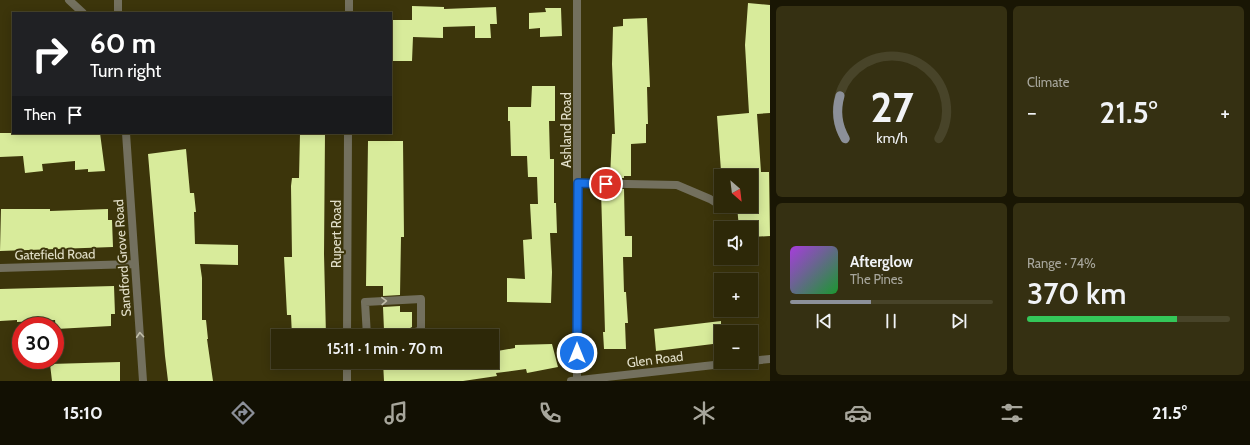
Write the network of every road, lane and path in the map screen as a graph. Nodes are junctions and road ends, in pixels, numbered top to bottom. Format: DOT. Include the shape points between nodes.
graph roads {
  1 [pos="69,0"];
  2 [pos="118,0"];
  3 [pos="349,0"];
  4 [pos="577,0"];
  5 [pos="82,12"];
  6 [pos="118,12"];
  7 [pos="349,12"];
  8 [pos="126,134"];
  9 [pos="348,134"];
  10 [pos="578,183"];
  11 [pos="714,201"];
  12 [pos="134,264"];
  13 [pos="0,268"];
  14 [pos="347,329"];
  15 [pos="367,329"];
  16 [pos="421,329"];
  17 [pos="770,359"];
  18 [pos="758,360"];
  19 [pos="714,365"];
  20 [pos="347,369"];
  21 [pos="143,381"];
  22 [pos="347,381"];
  23 [pos="578,381"];
  1 -- 5 [label="street"];
  2 -- 6 [label="street"];
  3 -- 7 [label="street"];
  4 -- 10 [label="street, Ashland Road"];
  8 -- 12 [label="street, Sandford Grove Road"];
  9 -- 14 [label="street, Rupert Road"];
  10 -- 11 [label="street" via="678,185"];
  10 -- 23 [label="street, Ashland Road"];
  12 -- 13 [label="street, Gatefield Road"];
  21 -- 12 [label="street, Sandford Grove Road, one-way"];
  15 -- 16 [label="street, one-way" via="365,302 421,299"];
  17 -- 18 [label="street"];
  19 -- 23 [label="street, Glen Road"];
  20 -- 22 [label="street"];
}
